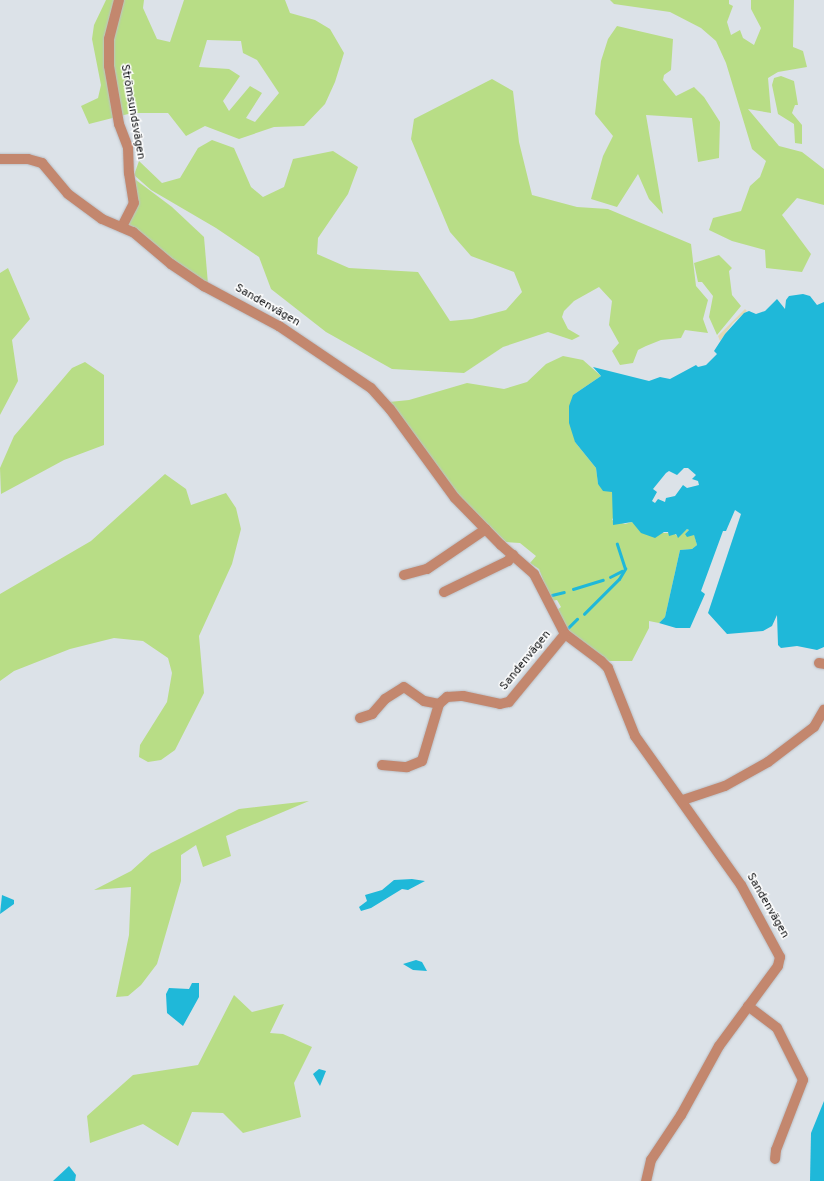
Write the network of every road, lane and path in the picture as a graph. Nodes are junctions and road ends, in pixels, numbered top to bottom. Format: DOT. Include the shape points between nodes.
graph roads {
  1 [pos="119,0"];
  2 [pos="0,159"];
  3 [pos="122,227"];
  4 [pos="486,529"];
  5 [pos="513,555"];
  6 [pos="404,575"];
  7 [pos="444,592"];
  8 [pos="565,634"];
  9 [pos="439,704"];
  10 [pos="824,710"];
  11 [pos="360,718"];
  12 [pos="382,765"];
  13 [pos="683,800"];
  14 [pos="748,1006"];
  15 [pos="775,1159"];
  16 [pos="646,1181"];
  1 -- 3 [label="street, Strömsundsvägen" via="109,40 109,54 117,114 128,147 134,203"];
  2 -- 3 [label="street, Sandenvägen" via="28,159 42,163 73,198 102,219"];
  3 -- 4 [label="street, Sandenvägen" via="133,232 171,264 204,286 279,326 365,383 390,409 455,498"];
  4 -- 5 [label="street, Sandenvägen"];
  4 -- 6 [label="street" via="427,569"];
  5 -- 7 [label="street" via="508,561"];
  5 -- 8 [label="street, Sandenvägen" via="534,574"];
  8 -- 9 [label="street, Sandenvägen" via="509,702 500,704 451,696"];
  8 -- 13 [label="street, Sandenvägen" via="605,664 635,736"];
  9 -- 11 [label="street" via="424,701 404,687 385,699 372,714"];
  9 -- 12 [label="street" via="422,761 407,767"];
  10 -- 13 [label="street" via="814,727 768,762 725,786"];
  13 -- 14 [label="street, Sandenvägen" via="752,902 780,953 778,966"];
  14 -- 15 [label="street" via="777,1028 803,1080 776,1150"];
  14 -- 16 [label="street, Sandenvägen" via="719,1046 681,1115 650,1160"];
}
